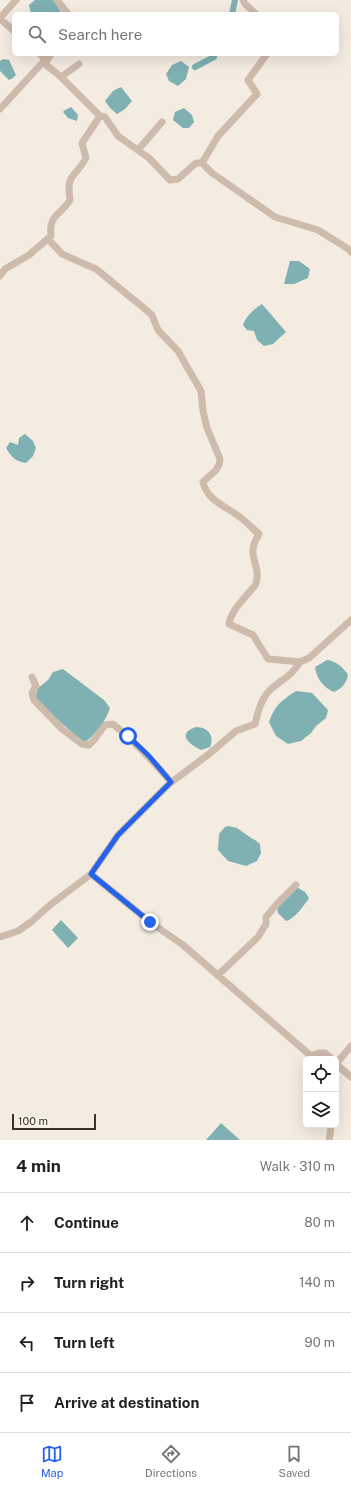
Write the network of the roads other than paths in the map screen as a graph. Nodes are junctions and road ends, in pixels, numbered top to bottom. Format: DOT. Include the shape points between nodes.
graph roads {
  1 [pos="16,0"];
  2 [pos="57,0"];
  3 [pos="243,0"];
  4 [pos="67,12"];
  5 [pos="254,12"];
  6 [pos="0,19"];
  7 [pos="12,30"];
  8 [pos="42,56"];
  9 [pos="49,56"];
  10 [pos="266,56"];
  11 [pos="44,63"];
  12 [pos="79,64"];
  13 [pos="61,77"];
  14 [pos="0,109"];
  15 [pos="100,116"];
  16 [pos="162,122"];
  17 [pos="138,150"];
  18 [pos="202,163"];
  19 [pos="48,239"];
  20 [pos="351,252"];
  21 [pos="0,276"];
  22 [pos="351,620"];
  23 [pos="300,662"];
  24 [pos="32,677"];
  25 [pos="171,782"];
  26 [pos="91,874"];
  27 [pos="296,885"];
  28 [pos="0,937"];
  29 [pos="218,975"];
  30 [pos="351,1046"];
  31 [pos="311,1056"];
  32 [pos="311,1056"];
  33 [pos="328,1056"];
  34 [pos="339,1060"];
  35 [pos="339,1067"];
  36 [pos="351,1077"];
  37 [pos="331,1128"];
  38 [pos="328,1140"];
  1 -- 6 [label="street"];
  2 -- 4 [label="street"];
  3 -- 5 [label="street"];
  6 -- 7 [label="street"];
  8 -- 11 [label="street"];
  9 -- 11 [label="street"];
  10 -- 18 [label="street" via="248,80 257,94 218,136"];
  11 -- 13 [label="street"];
  11 -- 14 [label="street"];
  12 -- 13 [label="street"];
  13 -- 15 [label="street"];
  15 -- 17 [label="street" via="105,117 118,136"];
  15 -- 19 [label="street" via="82,142 86,158 71,176 68,187 70,200 66,208 56,215 50,226 51,236"];
  16 -- 17 [label="street"];
  17 -- 18 [label="street" via="170,180 178,179 196,163"];
  18 -- 20 [label="street" via="212,173 275,217 318,230"];
  19 -- 21 [label="street" via="29,255 5,269"];
  19 -- 23 [label="street" via="62,254 96,269 152,315 158,330 178,350 201,391 207,428 220,459 216,470 203,482 205,489 223,507 258,534 252,546 257,574 256,584 230,616 229,624 253,636 268,659"];
  22 -- 23 [label="street" via="309,658"];
  23 -- 25 [label="street" via="294,672 270,691 259,709 254,724 236,731"];
  24 -- 25 [label="street" via="36,686 32,693 34,700 77,741 89,745 105,725 113,724 149,756"];
  25 -- 26 [label="street" via="118,835"];
  26 -- 28 [label="street" via="18,931"];
  26 -- 29 [label="street"];
  27 -- 29 [label="street" via="266,917 266,924 258,937"];
  29 -- 31 [label="street"];
  30 -- 34 [label="street"];
  32 -- 33 [label="street" via="319,1053"];
  35 -- 36 [label="street"];
  37 -- 38 [label="street"];
}
